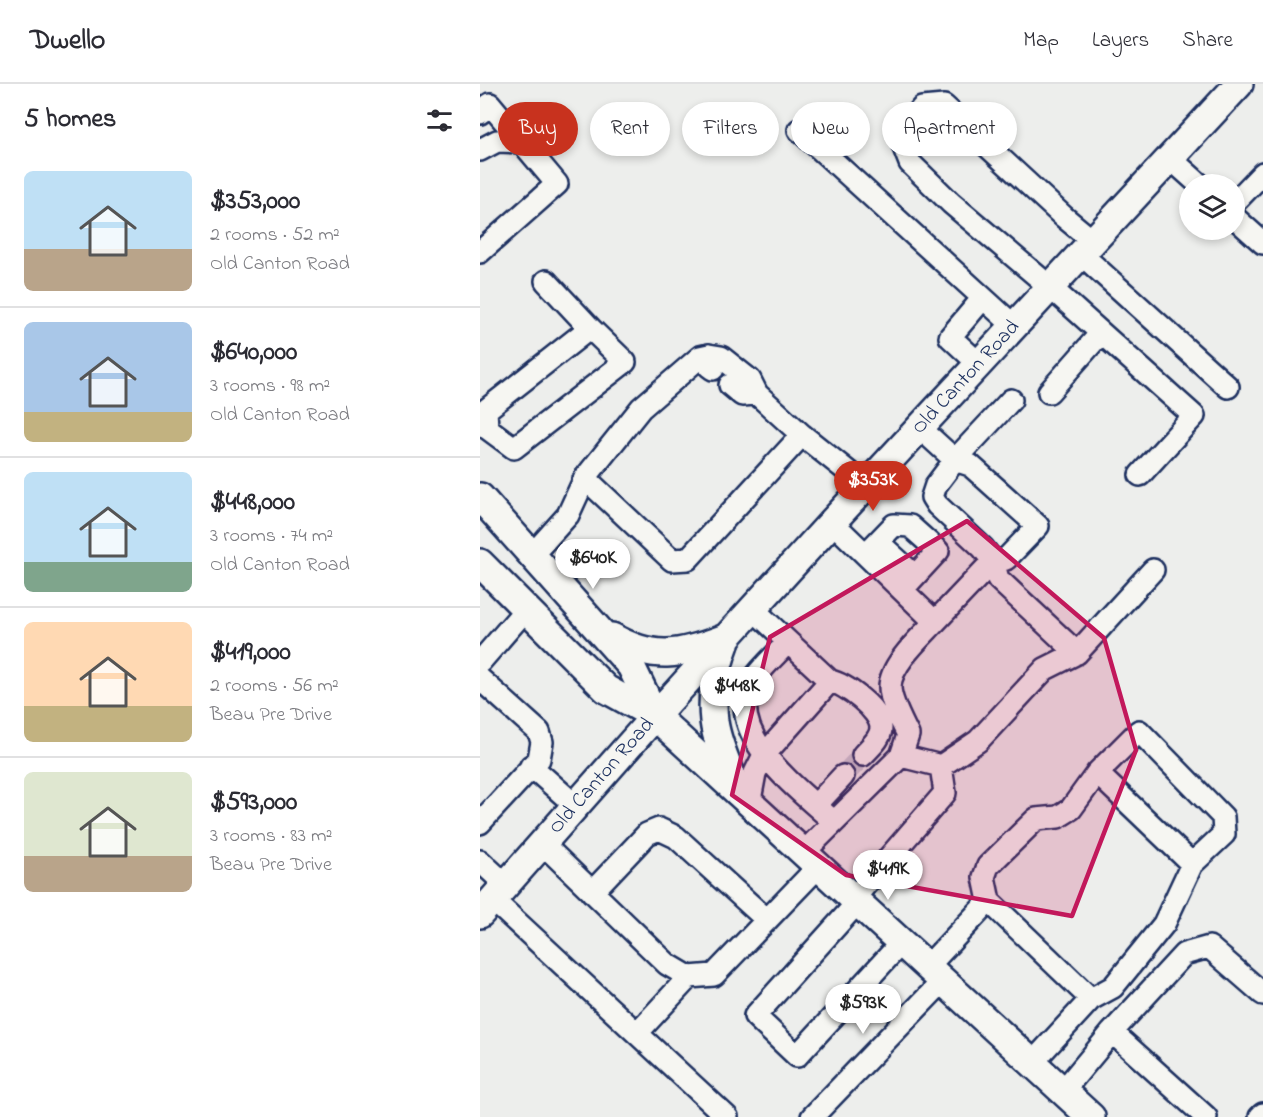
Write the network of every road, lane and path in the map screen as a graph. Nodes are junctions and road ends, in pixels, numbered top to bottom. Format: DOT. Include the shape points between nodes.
graph roads {
  1 [pos="1239,84"];
  2 [pos="480,113"];
  3 [pos="498,114"];
  4 [pos="498,141"];
  5 [pos="480,150"];
  6 [pos="534,156"];
  7 [pos="827,156"];
  8 [pos="1170,158"];
  9 [pos="1263,172"];
  10 [pos="1188,174"];
  11 [pos="1245,191"];
  12 [pos="1245,227"];
  13 [pos="1263,243"];
  14 [pos="1087,248"];
  15 [pos="480,252"];
  16 [pos="546,281"];
  17 [pos="1050,287"];
  18 [pos="983,298"];
  19 [pos="1014,326"];
  20 [pos="590,328"];
  21 [pos="1101,333"];
  22 [pos="979,364"];
  23 [pos="730,385"];
  24 [pos="1228,387"];
  25 [pos="1049,392"];
  26 [pos="757,394"];
  27 [pos="1011,400"];
  28 [pos="920,428"];
  29 [pos="483,430"];
  30 [pos="802,435"];
  31 [pos="955,460"];
  32 [pos="1140,475"];
  33 [pos="585,478"];
  34 [pos="866,486"];
  35 [pos="480,497"];
  36 [pos="832,522"];
  37 [pos="872,548"];
  38 [pos="532,555"];
  39 [pos="993,561"];
  40 [pos="480,563"];
  41 [pos="1153,570"];
  42 [pos="909,583"];
  43 [pos="526,609"];
  44 [pos="753,609"];
  45 [pos="935,622"];
  46 [pos="597,628"];
  47 [pos="727,637"];
  48 [pos="788,642"];
  49 [pos="1077,653"];
  50 [pos="480,662"];
  51 [pos="480,679"];
  52 [pos="830,681"];
  53 [pos="655,716"];
  54 [pos="764,755"];
  55 [pos="863,755"];
  56 [pos="901,756"];
  57 [pos="531,766"];
  58 [pos="940,766"];
  59 [pos="1097,773"];
  60 [pos="843,776"];
  61 [pos="744,800"];
  62 [pos="816,805"];
  63 [pos="576,806"];
  64 [pos="484,811"];
  65 [pos="834,822"];
  66 [pos="543,844"];
  67 [pos="810,860"];
  68 [pos="480,861"];
  69 [pos="1192,864"];
  70 [pos="592,892"];
  71 [pos="493,900"];
  72 [pos="855,901"];
  73 [pos="989,901"];
  74 [pos="767,920"];
  75 [pos="902,943"];
  76 [pos="935,974"];
  77 [pos="690,977"];
  78 [pos="1263,994"];
  79 [pos="1091,999"];
  80 [pos="1112,1032"];
  81 [pos="636,1033"];
  82 [pos="1032,1063"];
  83 [pos="1063,1091"];
  84 [pos="727,1117"];
  85 [pos="812,1117"];
  86 [pos="1091,1117"];
  87 [pos="1206,1117"];
  1 -- 8 [label="main road, Old Canton Road"];
  2 -- 3 [label="street" via="490,104"];
  4 -- 5 [label="street"];
  6 -- 15 [label="street" via="557,184"];
  7 -- 18 [label="street"];
  8 -- 10 [label="street"];
  8 -- 14 [label="main road, Old Canton Road"];
  9 -- 11 [label="street"];
  12 -- 13 [label="street"];
  14 -- 17 [label="main road, Old Canton Road"];
  14 -- 17 [label="street" via="1064,217 944,106 922,108 904,130 903,145 910,163"];
  14 -- 24 [label="street"];
  16 -- 20 [label="street"];
  17 -- 19 [label="main road, Old Canton Road"];
  17 -- 21 [label="street"];
  18 -- 19 [label="street"];
  18 -- 22 [label="street" via="950,337"];
  19 -- 22 [label="main road, Old Canton Road"];
  20 -- 29 [label="street" via="486,410"];
  20 -- 29 [label="street" via="625,362 514,448"];
  21 -- 25 [label="street"];
  21 -- 32 [label="street" via="1194,416"];
  22 -- 28 [label="main road, Old Canton Road"];
  23 -- 26 [label="street" via="742,395"];
  26 -- 30 [label="street"];
  26 -- 33 [label="street" via="750,380 721,357 711,362 700,357 640,408"];
  27 -- 31 [label="street"];
  28 -- 31 [label="street"];
  28 -- 34 [label="main road, Old Canton Road"];
  30 -- 33 [label="street" via="688,559 672,560"];
  30 -- 34 [label="street"];
  31 -- 39 [label="street" via="932,497"];
  31 -- 39 [label="street" via="970,465 1038,526 1006,560"];
  33 -- 38 [label="street" via="568,515"];
  34 -- 36 [label="main road, Old Canton Road"];
  35 -- 38 [label="main road"];
  36 -- 37 [label="street"];
  36 -- 44 [label="main road, Old Canton Road"];
  37 -- 42 [label="street"];
  37 -- 42 [label="street" via="894,525 910,526 938,551"];
  38 -- 46 [label="main road"];
  39 -- 45 [label="street"];
  39 -- 49 [label="street" via="998,579"];
  40 -- 43 [label="main road"];
  41 -- 49 [label="street"];
  42 -- 45 [label="street"];
  43 -- 50 [label="street"];
  43 -- 53 [label="main road" via="606,689"];
  44 -- 47 [label="main road, Old Canton Road"];
  44 -- 48 [label="street"];
  45 -- 56 [label="street" via="899,662 890,686 908,735"];
  46 -- 47 [label="main road" via="623,644 655,654 673,654"];
  46 -- 53 [label="main road" via="632,666"];
  47 -- 53 [label="main road, Old Canton Road"];
  47 -- 61 [label="main road" via="718,661 714,723"];
  48 -- 52 [label="street"];
  48 -- 54 [label="street" via="753,680 745,700 747,722"];
  49 -- 58 [label="street" via="1045,669 978,741"];
  51 -- 57 [label="street" via="539,732 539,759"];
  52 -- 54 [label="street"];
  52 -- 55 [label="street" via="841,683 879,720 877,739"];
  53 -- 61 [label="main road"];
  53 -- 63 [label="main road, Old Canton Road"];
  54 -- 61 [label="street"];
  54 -- 62 [label="street"];
  56 -- 58 [label="street"];
  56 -- 65 [label="street"];
  57 -- 63 [label="street"];
  57 -- 64 [label="street"];
  58 -- 72 [label="street" via="945,793"];
  59 -- 69 [label="street"];
  59 -- 69 [label="street" via="1139,731 1223,817 1224,834"];
  59 -- 73 [label="street" via="1071,809 1058,817 1036,819 988,866 984,877"];
  60 -- 62 [label="street"];
  61 -- 67 [label="main road"];
  62 -- 65 [label="street"];
  63 -- 66 [label="main road, Old Canton Road"];
  65 -- 67 [label="street"];
  66 -- 70 [label="street"];
  66 -- 71 [label="main road, Old Canton Road"];
  67 -- 72 [label="main road"];
  67 -- 74 [label="street"];
  68 -- 71 [label="street"];
  69 -- 79 [label="street" via="1164,924 1113,987"];
  70 -- 74 [label="street" via="647,834 659,829 676,837"];
  70 -- 77 [label="street" via="667,964"];
  71 -- 81 [label="street"];
  72 -- 75 [label="main road"];
  72 -- 75 [label="street" via="755,1016 797,1056"];
  73 -- 76 [label="street"];
  73 -- 79 [label="street"];
  74 -- 77 [label="street" via="714,975"];
  75 -- 76 [label="main road"];
  76 -- 82 [label="main road"];
  76 -- 85 [label="street"];
  77 -- 81 [label="street"];
  78 -- 80 [label="street" via="1209,947 1192,951 1184,954"];
  79 -- 82 [label="street"];
  80 -- 83 [label="street"];
  80 -- 87 [label="street"];
  81 -- 84 [label="street"];
  82 -- 83 [label="main road"];
  83 -- 86 [label="main road"];
}
